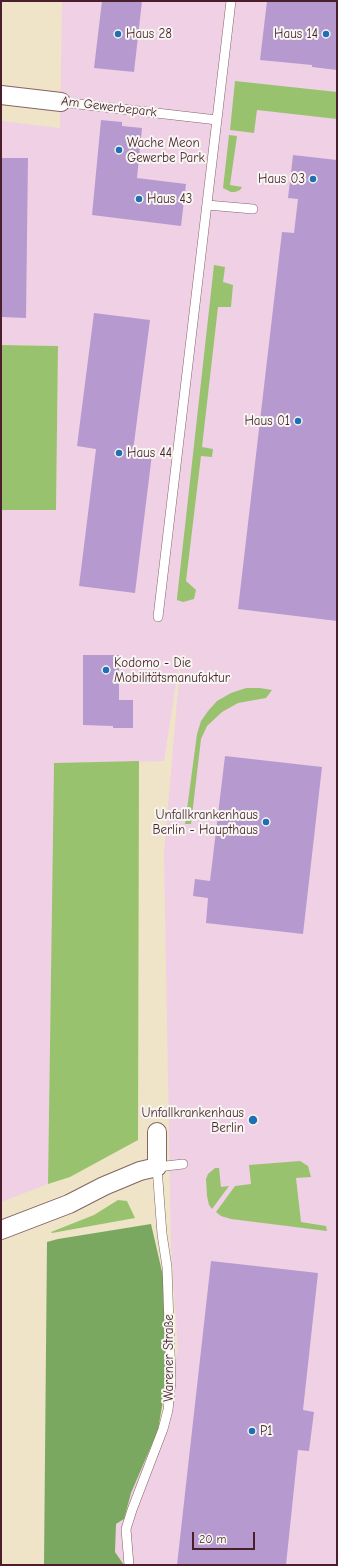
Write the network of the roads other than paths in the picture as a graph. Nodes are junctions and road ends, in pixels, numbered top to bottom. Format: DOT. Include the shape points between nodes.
graph roads {
  1 [pos="231,1"];
  2 [pos="1,95"];
  3 [pos="61,102"];
  4 [pos="217,120"];
  5 [pos="207,205"];
  6 [pos="253,209"];
  7 [pos="158,618"];
  8 [pos="157,1132"];
  9 [pos="183,1164"];
  10 [pos="157,1167"];
  11 [pos="1,1230"];
  12 [pos="129,1565"];
  1 -- 4 [label="lane"];
  2 -- 3 [label="street, Am Gewerbepark"];
  3 -- 4 [label="lane, Am Gewerbepark"];
  4 -- 5 [label="lane"];
  5 -- 6 [label="lane"];
  5 -- 7 [label="lane"];
  8 -- 10 [label="street, Warener Straße"];
  9 -- 10 [label="lane"];
  10 -- 11 [label="street" via="140,1171 69,1204"];
  10 -- 12 [label="lane, Warener Straße" via="167,1268 171,1380 163,1429 126,1529"];
}
